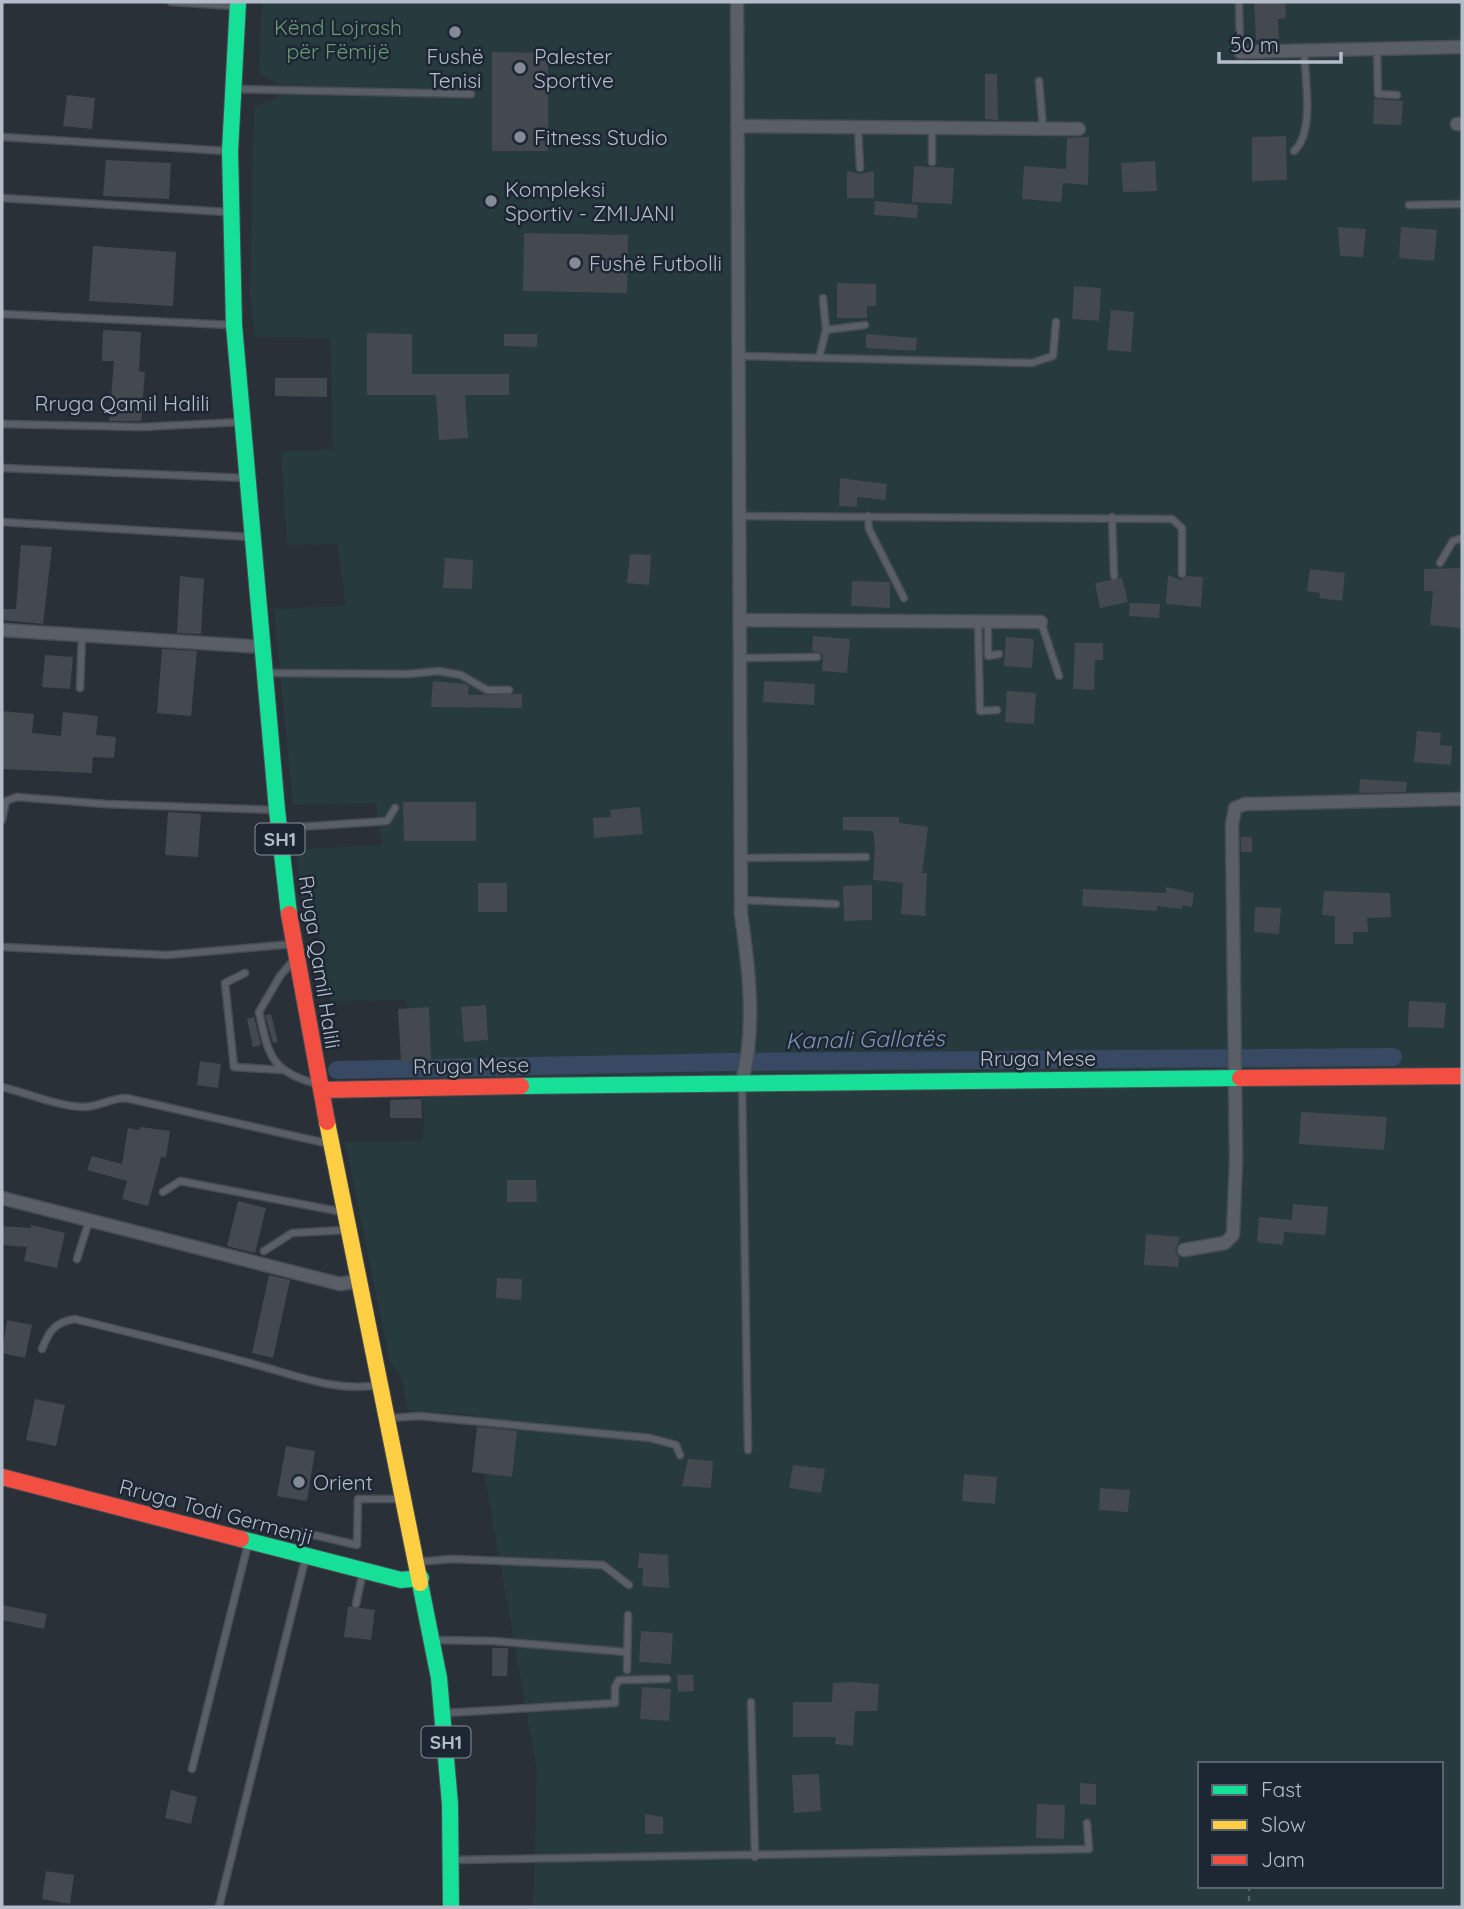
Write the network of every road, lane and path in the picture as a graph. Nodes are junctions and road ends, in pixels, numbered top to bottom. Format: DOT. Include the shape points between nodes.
graph roads {
  1 [pos="171,2"];
  2 [pos="737,2"];
  3 [pos="1239,2"];
  4 [pos="237,4"];
  5 [pos="1462,47"];
  6 [pos="1377,49"];
  7 [pos="1304,51"];
  8 [pos="1241,52"];
  9 [pos="1040,81"];
  10 [pos="232,89"];
  11 [pos="471,93"];
  12 [pos="1397,95"];
  13 [pos="737,127"];
  14 [pos="858,127"];
  15 [pos="932,128"];
  16 [pos="1043,128"];
  17 [pos="1079,129"];
  18 [pos="2,137"];
  19 [pos="230,151"];
  20 [pos="1294,151"];
  21 [pos="932,162"];
  22 [pos="860,168"];
  23 [pos="2,198"];
  24 [pos="1462,204"];
  25 [pos="1409,205"];
  26 [pos="230,212"];
  27 [pos="823,298"];
  28 [pos="2,314"];
  29 [pos="1056,322"];
  30 [pos="234,325"];
  31 [pos="865,325"];
  32 [pos="827,330"];
  33 [pos="738,356"];
  34 [pos="819,358"];
  35 [pos="243,422"];
  36 [pos="2,424"];
  37 [pos="2,468"];
  38 [pos="247,478"];
  39 [pos="739,516"];
  40 [pos="868,516"];
  41 [pos="1112,517"];
  42 [pos="2,522"];
  43 [pos="252,537"];
  44 [pos="1462,538"];
  45 [pos="1440,563"];
  46 [pos="1182,574"];
  47 [pos="1114,576"];
  48 [pos="904,598"];
  49 [pos="740,620"];
  50 [pos="983,622"];
  51 [pos="1041,622"];
  52 [pos="2,630"];
  53 [pos="82,635"];
  54 [pos="262,647"];
  55 [pos="999,654"];
  56 [pos="817,657"];
  57 [pos="740,658"];
  58 [pos="264,673"];
  59 [pos="1059,676"];
  60 [pos="80,688"];
  61 [pos="509,690"];
  62 [pos="997,710"];
  63 [pos="1462,799"];
  64 [pos="395,808"];
  65 [pos="276,810"];
  66 [pos="2,820"];
  67 [pos="279,828"];
  68 [pos="866,857"];
  69 [pos="741,858"];
  70 [pos="741,900"];
  71 [pos="836,904"];
  72 [pos="2,947"];
  73 [pos="295,950"];
  74 [pos="245,973"];
  75 [pos="284,1070"];
  76 [pos="1234,1073"];
  77 [pos="743,1075"];
  78 [pos="1462,1076"];
  79 [pos="2,1087"];
  80 [pos="320,1087"];
  81 [pos="333,1145"];
  82 [pos="163,1192"];
  83 [pos="2,1198"];
  84 [pos="346,1213"];
  85 [pos="90,1221"];
  86 [pos="349,1230"];
  87 [pos="1184,1250"];
  88 [pos="264,1251"];
  89 [pos="77,1259"];
  90 [pos="359,1281"];
  91 [pos="42,1349"];
  92 [pos="381,1384"];
  93 [pos="388,1418"];
  94 [pos="748,1450"];
  95 [pos="680,1455"];
  96 [pos="2,1477"];
  97 [pos="404,1499"];
  98 [pos="301,1532"];
  99 [pos="249,1541"];
  100 [pos="306,1556"];
  101 [pos="364,1570"];
  102 [pos="419,1570"];
  103 [pos="629,1585"];
  104 [pos="356,1604"];
  105 [pos="628,1615"];
  106 [pos="432,1640"];
  107 [pos="627,1652"];
  108 [pos="627,1670"];
  109 [pos="667,1679"];
  110 [pos="751,1702"];
  111 [pos="443,1713"];
  112 [pos="192,1769"];
  113 [pos="1087,1822"];
  114 [pos="755,1857"];
  115 [pos="451,1860"];
  116 [pos="1249,1888"];
  117 [pos="219,1907"];
  118 [pos="451,1907"];
  119 [pos="1249,1907"];
  1 -- 4 [label="lane"];
  2 -- 13 [label="street"];
  3 -- 8 [label="lane"];
  4 -- 10 [label="main road, SH1"];
  5 -- 6 [label="street"];
  6 -- 7 [label="street"];
  6 -- 12 [label="lane" via="1378,94"];
  7 -- 8 [label="street"];
  7 -- 20 [label="lane" via="1306,124 1301,145"];
  9 -- 16 [label="lane"];
  10 -- 11 [label="lane"];
  10 -- 19 [label="main road, Rruga Qamil Halili / SH1"];
  13 -- 14 [label="street"];
  13 -- 33 [label="street"];
  14 -- 15 [label="street"];
  14 -- 22 [label="lane"];
  15 -- 16 [label="street"];
  15 -- 21 [label="lane"];
  16 -- 17 [label="street"];
  18 -- 19 [label="lane"];
  19 -- 26 [label="main road, Rruga Qamil Halili / SH1"];
  23 -- 26 [label="lane"];
  24 -- 25 [label="lane"];
  26 -- 30 [label="main road, Rruga Qamil Halili / SH1"];
  27 -- 32 [label="lane"];
  28 -- 30 [label="lane"];
  29 -- 34 [label="lane" via="1053,356 1044,361"];
  30 -- 35 [label="main road, Rruga Qamil Halili / SH1"];
  31 -- 32 [label="lane"];
  32 -- 34 [label="lane"];
  33 -- 34 [label="lane"];
  33 -- 39 [label="street"];
  35 -- 36 [label="lane, Rruga Qamil Halili" via="142,427"];
  35 -- 38 [label="main road, Rruga Qamil Halili / SH1"];
  37 -- 38 [label="lane"];
  38 -- 43 [label="main road, Rruga Qamil Halili / SH1"];
  39 -- 40 [label="lane"];
  39 -- 49 [label="street"];
  40 -- 41 [label="lane"];
  40 -- 48 [label="lane" via="869,529"];
  41 -- 46 [label="lane" via="1178,522 1182,528"];
  41 -- 47 [label="lane"];
  42 -- 43 [label="lane"];
  43 -- 54 [label="main road, Rruga Qamil Halili / SH1"];
  44 -- 45 [label="lane" via="1453,541"];
  49 -- 50 [label="street"];
  49 -- 57 [label="street"];
  50 -- 51 [label="street"];
  50 -- 55 [label="lane" via="988,656"];
  50 -- 62 [label="lane" via="980,711"];
  51 -- 59 [label="lane"];
  52 -- 53 [label="street"];
  53 -- 54 [label="street"];
  53 -- 60 [label="lane"];
  54 -- 58 [label="main road, Rruga Qamil Halili / SH1"];
  56 -- 57 [label="lane"];
  57 -- 69 [label="street"];
  58 -- 61 [label="lane" via="439,671 461,674 487,690"];
  58 -- 65 [label="main road, Rruga Qamil Halili / SH1"];
  63 -- 76 [label="street" via="1245,804 1235,808"];
  64 -- 67 [label="lane" via="387,821"];
  65 -- 66 [label="lane" via="17,797 6,801"];
  65 -- 67 [label="main road, Rruga Qamil Halili / SH1"];
  67 -- 73 [label="main road, Rruga Qamil Halili / SH1"];
  68 -- 69 [label="lane"];
  69 -- 70 [label="street"];
  70 -- 71 [label="lane"];
  70 -- 77 [label="street" via="747,959"];
  72 -- 73 [label="lane" via="167,955"];
  73 -- 75 [label="lane" via="259,1012 267,1052"];
  73 -- 80 [label="main road, Rruga Qamil Halili / SH1"];
  74 -- 75 [label="lane" via="225,983 234,1067"];
  75 -- 80 [label="lane"];
  76 -- 77 [label="main road, Rruga Mese"];
  76 -- 78 [label="main road, Rruga Mese"];
  76 -- 87 [label="street" via="1233,1236 1225,1243"];
  77 -- 80 [label="main road, Rruga Mese"];
  77 -- 94 [label="lane"];
  79 -- 81 [label="lane" via="82,1107 126,1098"];
  80 -- 81 [label="main road, Rruga Qamil Halili / SH1"];
  81 -- 84 [label="main road, Rruga Qamil Halili / SH1"];
  82 -- 84 [label="lane" via="180,1181"];
  83 -- 85 [label="street"];
  84 -- 86 [label="main road, Rruga Qamil Halili / SH1"];
  85 -- 89 [label="lane"];
  85 -- 90 [label="street" via="340,1284"];
  86 -- 88 [label="lane" via="292,1233"];
  86 -- 90 [label="main road, Rruga Qamil Halili / SH1"];
  90 -- 92 [label="main road, Rruga Qamil Halili / SH1"];
  91 -- 92 [label="lane" via="57,1324 75,1319 306,1380 360,1388"];
  92 -- 93 [label="main road, Rruga Qamil Halili / SH1"];
  93 -- 95 [label="lane" via="420,1416 650,1438 676,1445"];
  93 -- 97 [label="main road, Rruga Qamil Halili / SH1"];
  96 -- 99 [label="main road, Rruga Todi Germenji"];
  97 -- 98 [label="lane" via="358,1499 357,1545"];
  97 -- 102 [label="main road, Rruga Qamil Halili / SH1"];
  99 -- 100 [label="main road, Rruga Todi Germenji"];
  99 -- 112 [label="lane"];
  100 -- 101 [label="main road, Rruga Todi Germenji"];
  100 -- 117 [label="lane"];
  101 -- 102 [label="main road, Rruga Todi Germenji" via="401,1580"];
  101 -- 104 [label="lane"];
  102 -- 103 [label="lane" via="451,1559 603,1565"];
  102 -- 106 [label="main road, SH1"];
  105 -- 107 [label="lane"];
  106 -- 107 [label="lane"];
  106 -- 111 [label="main road, SH1"];
  107 -- 108 [label="lane"];
  109 -- 111 [label="lane" via="619,1680 615,1703"];
  110 -- 114 [label="lane"];
  111 -- 115 [label="main road, SH1"];
  113 -- 114 [label="lane" via="1089,1849"];
  114 -- 115 [label="lane"];
  115 -- 118 [label="main road, SH1"];
  116 -- 119 [label="path"];
}
